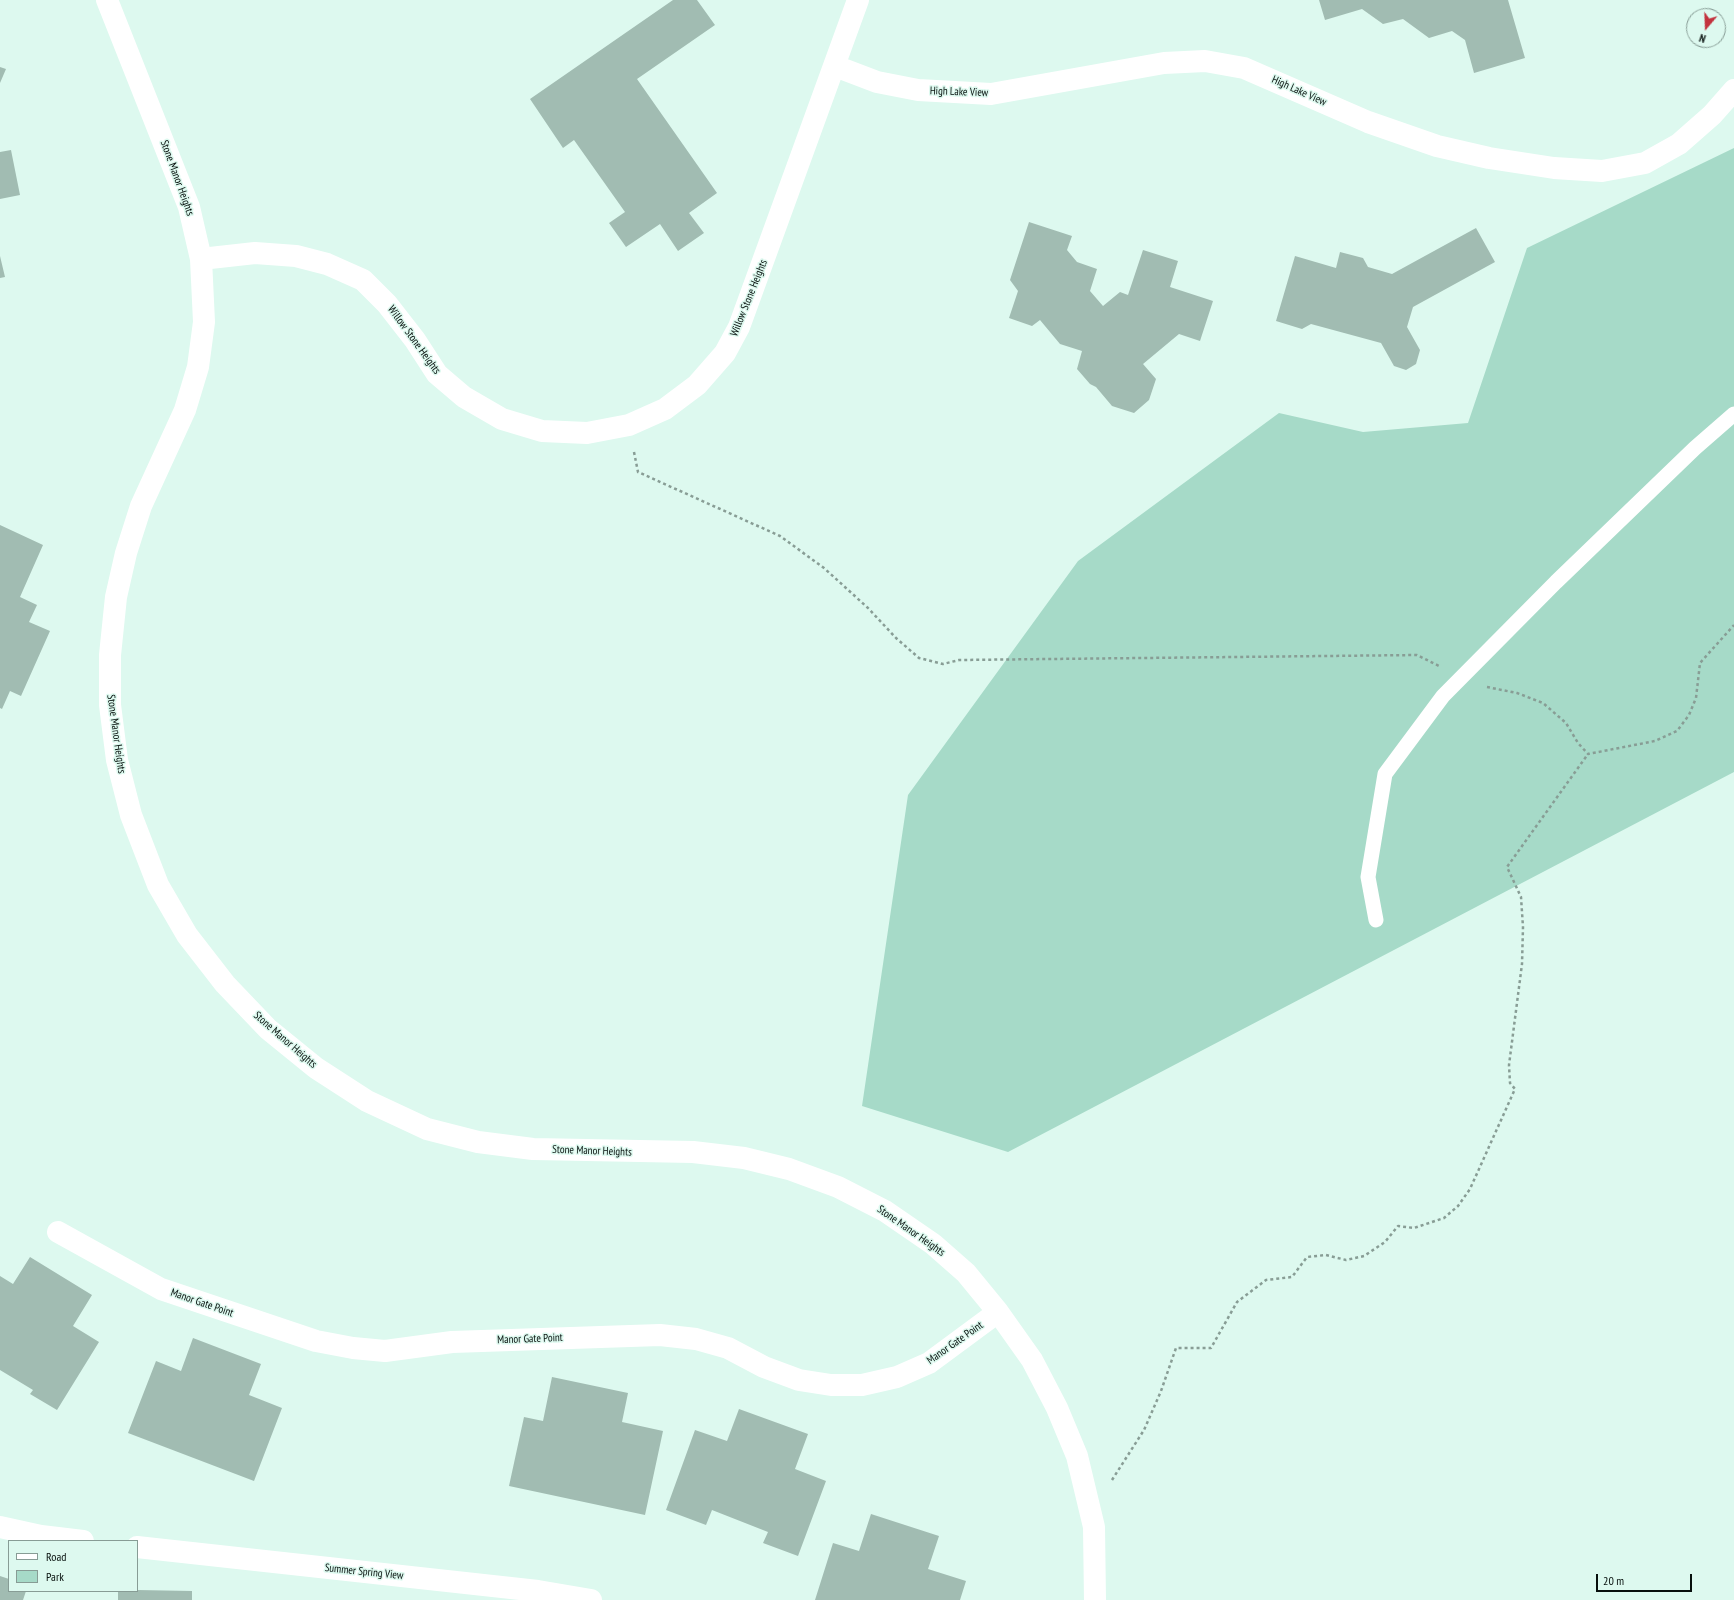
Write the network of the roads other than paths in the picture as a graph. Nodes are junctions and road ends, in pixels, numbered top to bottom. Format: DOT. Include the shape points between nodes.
graph roads {
  1 [pos="107,0"];
  2 [pos="858,0"];
  3 [pos="835,66"];
  4 [pos="1734,90"];
  5 [pos="201,259"];
  6 [pos="1734,414"];
  7 [pos="1376,920"];
  8 [pos="58,1232"];
  9 [pos="998,1312"];
  10 [pos="0,1527"];
  11 [pos="74,1540"];
  12 [pos="138,1547"];
  13 [pos="591,1600"];
  14 [pos="1095,1600"];
  1 -- 5 [label="street, Stone Manor Heights" via="189,207"];
  2 -- 3 [label="street, Willow Stone Heights"];
  3 -- 4 [label="street, High Lake View" via="877,82 918,90 991,94 1164,63 1204,61 1244,68 1368,122 1437,146 1540,166 1602,171 1645,163 1679,144 1712,115"];
  3 -- 5 [label="street, Willow Stone Heights" via="739,328 725,352 697,385 665,409 629,425 587,433 542,431 502,419 464,397 437,374 387,304 363,280 327,264 296,256 255,253"];
  5 -- 9 [label="street, Stone Manor Heights" via="204,322 198,367 185,410 141,506 126,553 116,597 110,655 110,705 117,760 131,815 158,885 187,935 224,984 268,1029 316,1068 367,1101 428,1129 478,1142 533,1149 693,1152 744,1158 789,1169 838,1187 885,1210 932,1244 966,1273"];
  6 -- 7 [label="lane" via="1695,448 1556,582 1444,696 1385,774 1368,877"];
  8 -- 9 [label="street, Manor Gate Point" via="161,1289 309,1338 353,1348 385,1351 452,1342 660,1335 696,1339 728,1348 764,1367 800,1380 832,1385 862,1385 897,1377 929,1362"];
  9 -- 14 [label="street, Stone Manor Heights" via="1032,1360 1058,1408 1077,1456 1094,1527"];
  10 -- 11 [label="street"];
  12 -- 13 [label="street, Summer Spring View" via="538,1591"];
}
